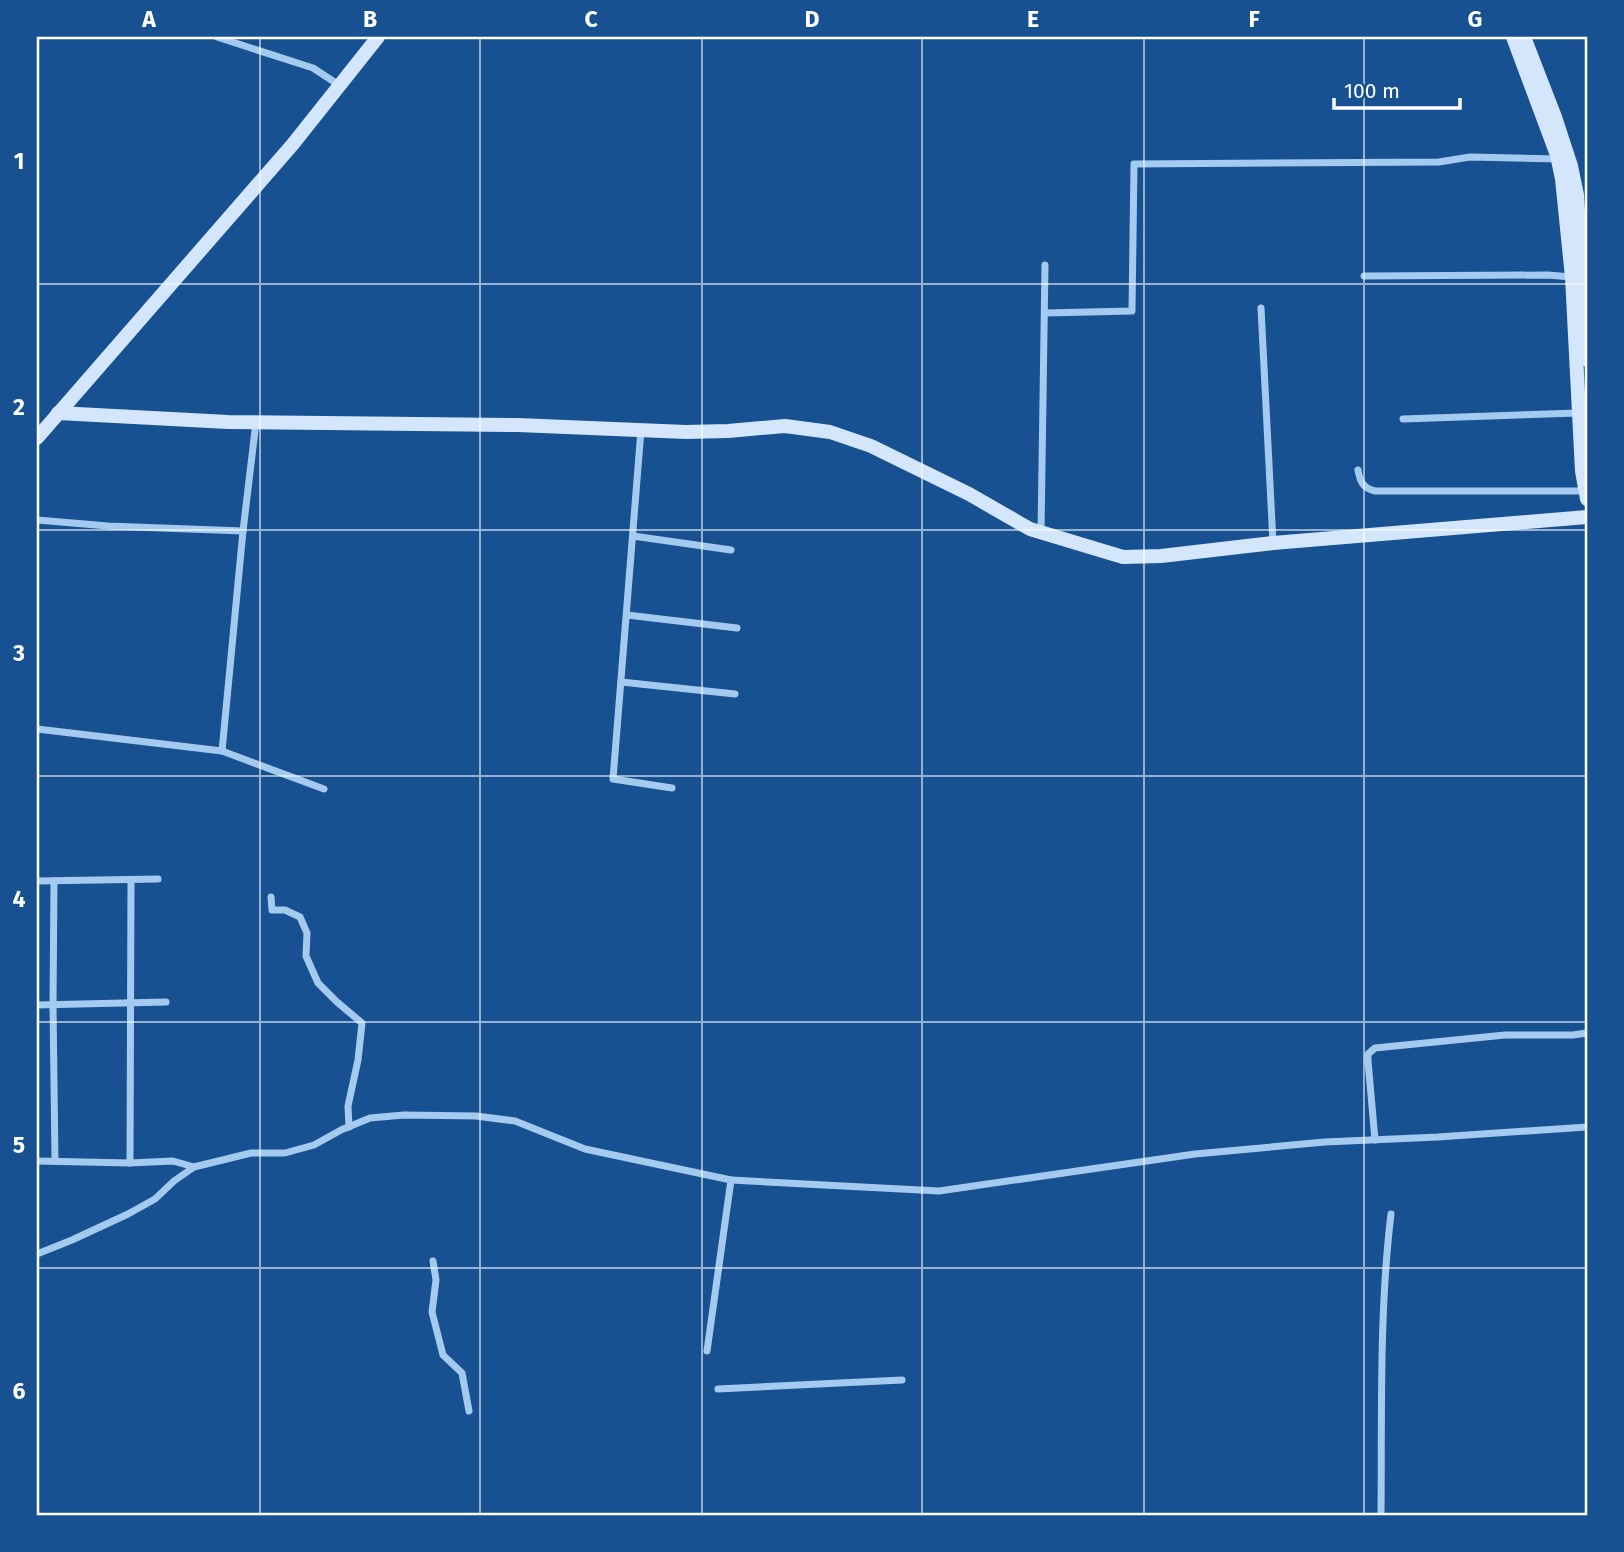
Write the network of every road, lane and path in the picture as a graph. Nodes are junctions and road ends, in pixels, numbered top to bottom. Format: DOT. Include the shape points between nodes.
graph roads {
  1 [pos="218,37"];
  2 [pos="378,37"];
  3 [pos="1513,37"];
  4 [pos="1524,37"];
  5 [pos="340,86"];
  6 [pos="1558,159"];
  7 [pos="1045,265"];
  8 [pos="1364,276"];
  9 [pos="1572,277"];
  10 [pos="1261,308"];
  11 [pos="1045,313"];
  12 [pos="1587,360"];
  13 [pos="58,413"];
  14 [pos="1579,413"];
  15 [pos="1402,419"];
  16 [pos="256,422"];
  17 [pos="641,430"];
  18 [pos="37,438"];
  19 [pos="1358,470"];
  20 [pos="1586,495"];
  21 [pos="1587,517"];
  22 [pos="37,520"];
  23 [pos="243,531"];
  24 [pos="1041,532"];
  25 [pos="633,536"];
  26 [pos="1273,543"];
  27 [pos="731,550"];
  28 [pos="626,615"];
  29 [pos="737,628"];
  30 [pos="621,682"];
  31 [pos="736,694"];
  32 [pos="37,729"];
  33 [pos="222,751"];
  34 [pos="673,788"];
  35 [pos="324,789"];
  36 [pos="158,879"];
  37 [pos="131,880"];
  38 [pos="37,881"];
  39 [pos="54,881"];
  40 [pos="271,897"];
  41 [pos="166,1002"];
  42 [pos="131,1004"];
  43 [pos="37,1005"];
  44 [pos="53,1005"];
  45 [pos="1587,1033"];
  46 [pos="349,1127"];
  47 [pos="1587,1127"];
  48 [pos="1375,1140"];
  49 [pos="37,1160"];
  50 [pos="55,1160"];
  51 [pos="130,1163"];
  52 [pos="194,1167"];
  53 [pos="731,1180"];
  54 [pos="1391,1214"];
  55 [pos="37,1254"];
  56 [pos="433,1261"];
  57 [pos="707,1351"];
  58 [pos="902,1380"];
  59 [pos="718,1389"];
  60 [pos="469,1411"];
  61 [pos="1381,1515"];
  1 -- 5 [label="street" via="313,68"];
  2 -- 5 [label="street"];
  3 -- 6 [label="street"];
  4 -- 12 [label="street" via="1555,117 1577,195"];
  5 -- 13 [label="street"];
  6 -- 9 [label="street"];
  6 -- 11 [label="street" via="1134,164 1132,311"];
  7 -- 11 [label="street"];
  8 -- 9 [label="street"];
  9 -- 14 [label="street"];
  10 -- 26 [label="street"];
  11 -- 24 [label="street"];
  13 -- 16 [label="street"];
  13 -- 18 [label="street"];
  14 -- 15 [label="street"];
  14 -- 20 [label="street"];
  16 -- 17 [label="street"];
  16 -- 23 [label="street"];
  17 -- 24 [label="street" via="785,426 830,432 871,446"];
  17 -- 25 [label="street"];
  19 -- 20 [label="street" via="1360,481 1375,491"];
  21 -- 26 [label="street"];
  22 -- 23 [label="street"];
  23 -- 33 [label="street"];
  24 -- 26 [label="street" via="1123,556"];
  25 -- 27 [label="street"];
  25 -- 28 [label="street"];
  28 -- 29 [label="street"];
  28 -- 30 [label="street"];
  30 -- 31 [label="street"];
  30 -- 34 [label="street" via="613,779"];
  32 -- 33 [label="street"];
  33 -- 35 [label="street"];
  36 -- 37 [label="street"];
  37 -- 39 [label="street"];
  37 -- 42 [label="street"];
  38 -- 39 [label="street"];
  39 -- 44 [label="street"];
  40 -- 46 [label="street" via="272,910 300,917 307,933 306,956 318,983 362,1023 348,1106"];
  41 -- 42 [label="street"];
  42 -- 44 [label="street"];
  42 -- 51 [label="street"];
  43 -- 44 [label="street"];
  44 -- 50 [label="street"];
  45 -- 48 [label="street" via="1505,1035 1375,1048 1368,1054"];
  46 -- 52 [label="street" via="314,1145 285,1153 251,1153"];
  46 -- 53 [label="street" via="370,1118 404,1115 515,1121 585,1149"];
  47 -- 48 [label="street"];
  48 -- 53 [label="street" via="1195,1154 939,1191"];
  49 -- 50 [label="street"];
  50 -- 51 [label="street"];
  51 -- 52 [label="street" via="173,1161"];
  52 -- 55 [label="street" via="128,1214"];
  53 -- 57 [label="street"];
  54 -- 61 [label="street" via="1383,1316"];
  56 -- 60 [label="street" via="432,1312 443,1355 462,1373"];
  58 -- 59 [label="street"];
}
